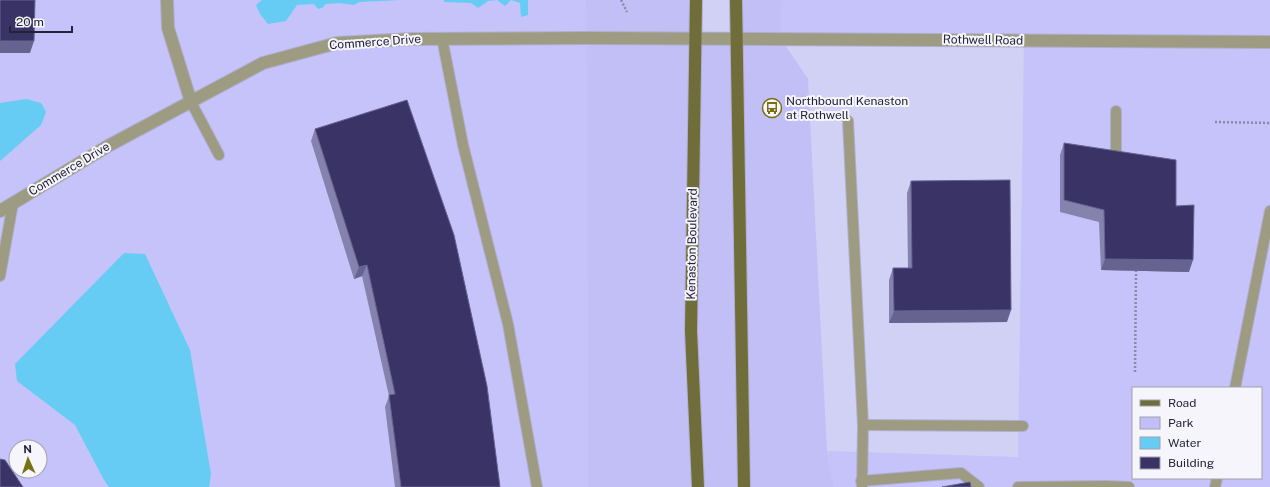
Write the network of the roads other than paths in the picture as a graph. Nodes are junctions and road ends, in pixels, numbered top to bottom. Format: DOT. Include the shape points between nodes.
graph roads {
  1 [pos="168,0"];
  2 [pos="696,0"];
  3 [pos="736,0"];
  4 [pos="442,38"];
  5 [pos="696,38"];
  6 [pos="736,38"];
  7 [pos="1270,42"];
  8 [pos="191,102"];
  9 [pos="1116,111"];
  10 [pos="848,121"];
  11 [pos="219,155"];
  12 [pos="1116,163"];
  13 [pos="13,202"];
  14 [pos="0,211"];
  15 [pos="1270,211"];
  16 [pos="0,276"];
  17 [pos="1235,387"];
  18 [pos="863,425"];
  19 [pos="1023,426"];
  20 [pos="861,484"];
  21 [pos="1106,486"];
  22 [pos="537,487"];
  23 [pos="698,487"];
  24 [pos="744,487"];
  25 [pos="979,487"];
  26 [pos="1018,487"];
  27 [pos="1128,487"];
  1 -- 8 [label="street" via="168,28"];
  2 -- 5 [label="main road, Kenaston Boulevard"];
  3 -- 6 [label="main road"];
  4 -- 5 [label="street, Commerce Drive"];
  4 -- 8 [label="street, Commerce Drive" via="337,43 263,63"];
  4 -- 22 [label="lane" via="463,145 508,324"];
  5 -- 6 [label="street, Rothwell Road"];
  5 -- 23 [label="main road, Kenaston Boulevard" via="691,331"];
  6 -- 7 [label="street, Rothwell Road"];
  6 -- 24 [label="main road"];
  8 -- 11 [label="lane"];
  8 -- 13 [label="street, Commerce Drive" via="108,146"];
  9 -- 12 [label="lane"];
  10 -- 18 [label="lane"];
  13 -- 14 [label="street, Commerce Drive"];
  13 -- 16 [label="lane"];
  15 -- 17 [label="lane"];
  18 -- 19 [label="lane"];
  18 -- 20 [label="lane"];
  20 -- 25 [label="lane" via="961,472"];
  21 -- 26 [label="lane"];
  21 -- 27 [label="lane"];
}
